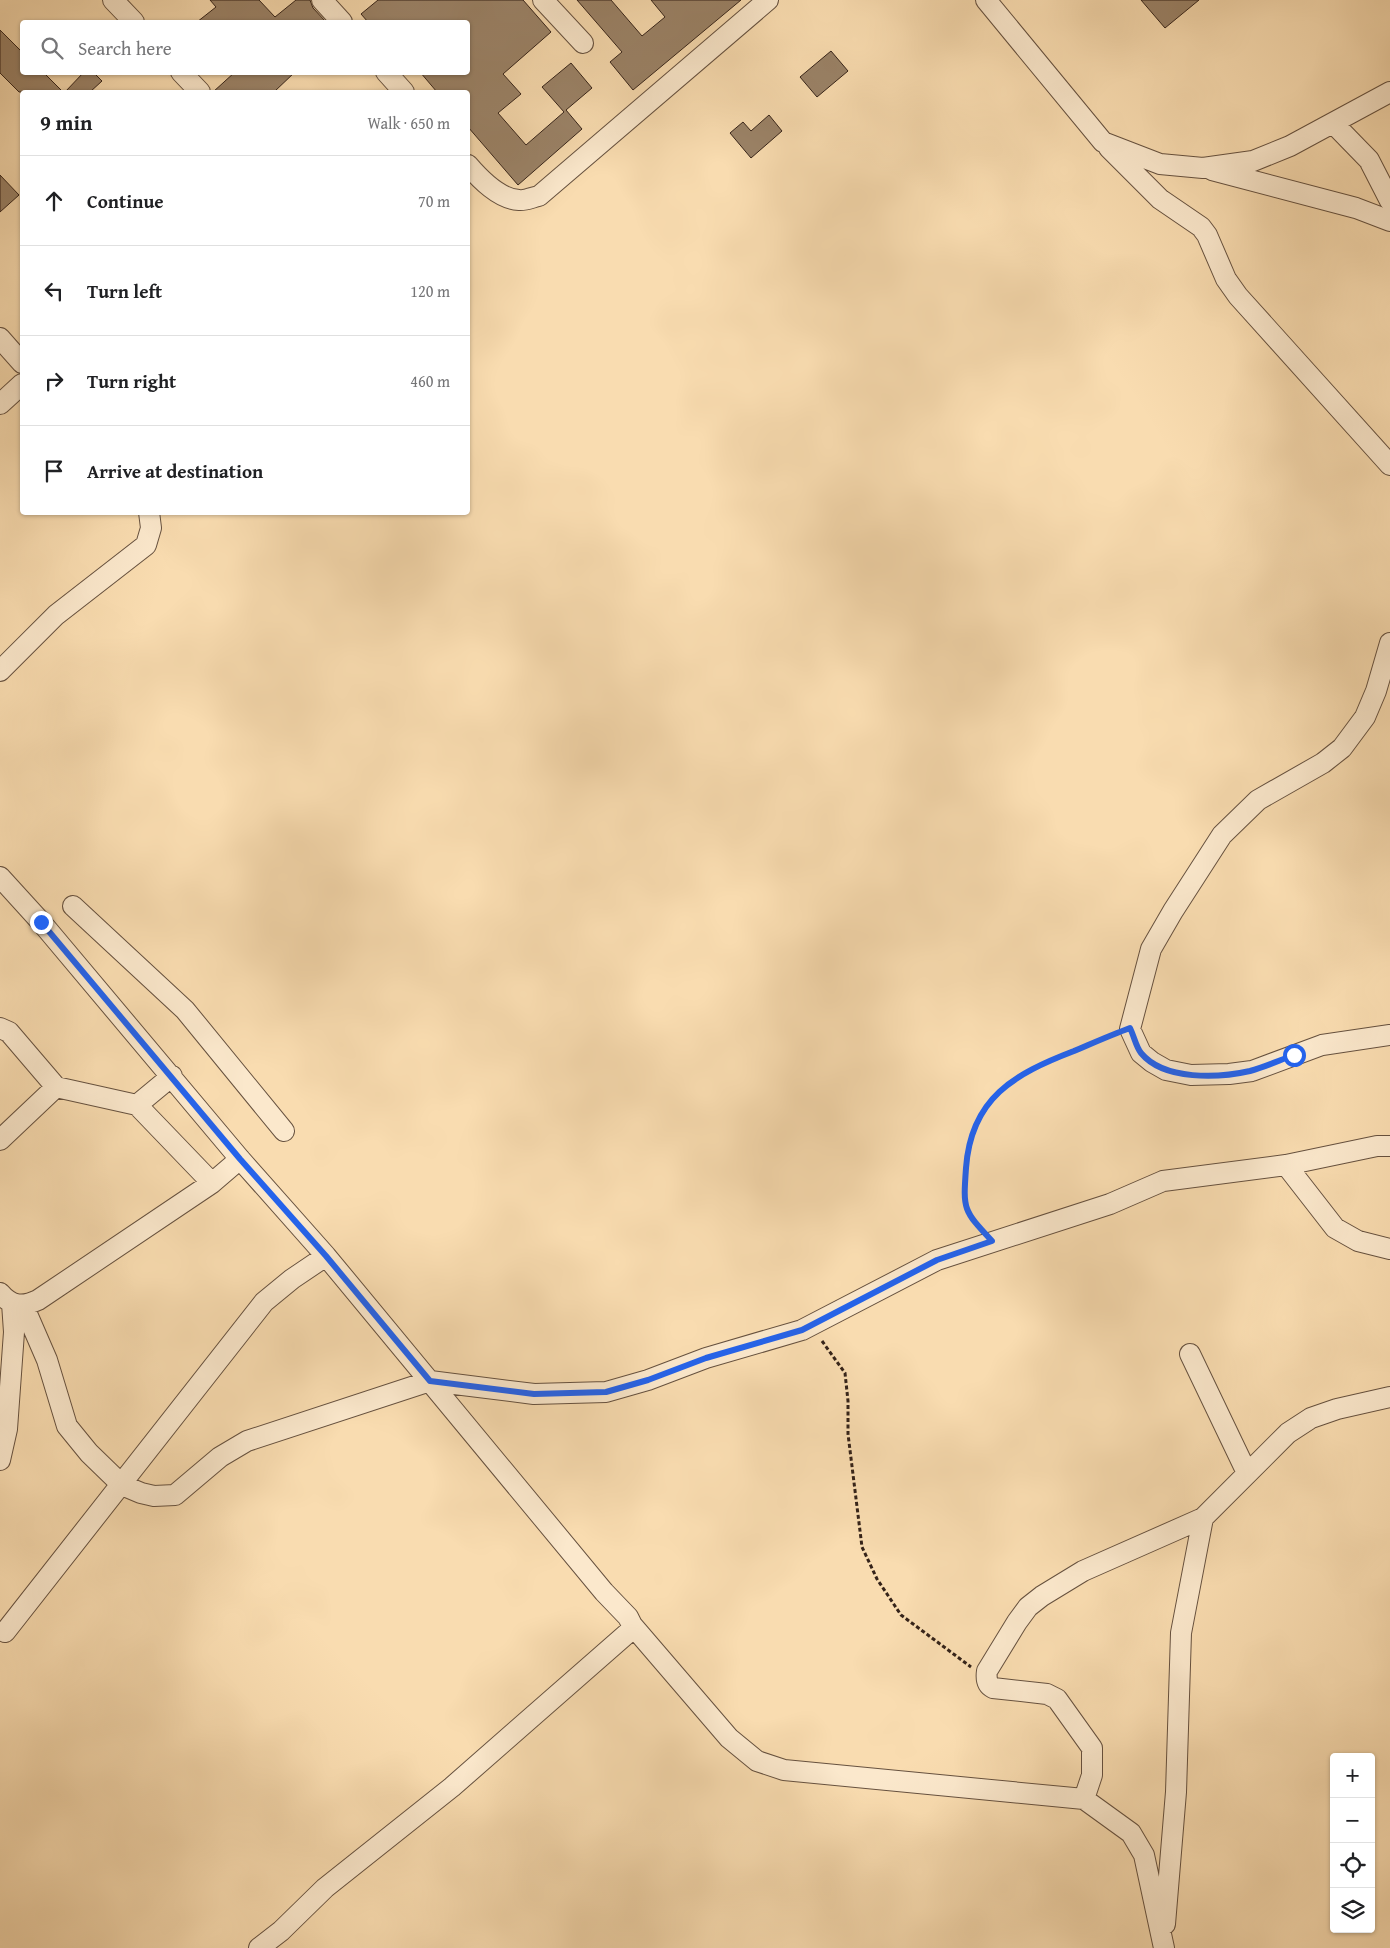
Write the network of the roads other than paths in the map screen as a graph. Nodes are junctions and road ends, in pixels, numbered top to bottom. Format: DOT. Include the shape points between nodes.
graph roads {
  1 [pos="113,0"];
  2 [pos="322,0"];
  3 [pos="543,0"];
  4 [pos="768,0"];
  5 [pos="986,0"];
  6 [pos="132,20"];
  7 [pos="340,20"];
  8 [pos="583,43"];
  9 [pos="184,75"];
  10 [pos="389,75"];
  11 [pos="198,90"];
  12 [pos="402,90"];
  13 [pos="1390,92"];
  14 [pos="1333,123"];
  15 [pos="1103,142"];
  16 [pos="470,167"];
  17 [pos="1203,168"];
  18 [pos="1390,201"];
  19 [pos="1390,221"];
  20 [pos="0,338"];
  21 [pos="20,361"];
  22 [pos="20,386"];
  23 [pos="0,404"];
  24 [pos="1390,465"];
  25 [pos="150,515"];
  26 [pos="1390,643"];
  27 [pos="0,671"];
  28 [pos="0,877"];
  29 [pos="73,906"];
  30 [pos="0,1028"];
  31 [pos="1390,1035"];
  32 [pos="172,1076"];
  33 [pos="56,1087"];
  34 [pos="137,1105"];
  35 [pos="284,1131"];
  36 [pos="0,1140"];
  37 [pos="1390,1146"];
  38 [pos="240,1159"];
  39 [pos="1286,1165"];
  40 [pos="212,1183"];
  41 [pos="1390,1249"];
  42 [pos="326,1256"];
  43 [pos="12,1301"];
  44 [pos="1190,1354"];
  45 [pos="430,1381"];
  46 [pos="1390,1397"];
  47 [pos="0,1460"];
  48 [pos="1247,1473"];
  49 [pos="122,1485"];
  50 [pos="1203,1518"];
  51 [pos="632,1625"];
  52 [pos="5,1632"];
  53 [pos="1084,1799"];
  54 [pos="1163,1947"];
  55 [pos="259,1948"];
  1 -- 6 [label="street"];
  2 -- 7 [label="street"];
  3 -- 8 [label="street"];
  4 -- 16 [label="street" via="539,196 520,200 502,194 481,180"];
  5 -- 15 [label="street"];
  9 -- 11 [label="street"];
  10 -- 12 [label="street"];
  13 -- 14 [label="street"];
  14 -- 17 [label="street" via="1253,161"];
  14 -- 18 [label="street" via="1369,160"];
  15 -- 17 [label="street" via="1160,164"];
  15 -- 24 [label="street" via="1160,199 1201,227 1238,296"];
  17 -- 19 [label="street" via="1356,208"];
  20 -- 21 [label="street"];
  22 -- 23 [label="street"];
  25 -- 27 [label="street" via="146,545 56,614"];
  26 -- 31 [label="street" via="1365,717 1342,748 1323,763 1258,800 1222,835 1151,948 1130,1028 1141,1052 1152,1062 1166,1070 1191,1074 1252,1070 1322,1044"];
  28 -- 32 [label="street"];
  29 -- 35 [label="street" via="185,1010"];
  30 -- 33 [label="street" via="9,1032"];
  32 -- 34 [label="street"];
  32 -- 38 [label="street"];
  33 -- 34 [label="street"];
  33 -- 36 [label="street"];
  34 -- 40 [label="street"];
  37 -- 39 [label="street"];
  38 -- 40 [label="street"];
  38 -- 42 [label="street"];
  39 -- 41 [label="street" via="1335,1228 1358,1241"];
  39 -- 45 [label="street" via="1163,1181 1110,1204 937,1260 802,1330 606,1392 534,1394"];
  40 -- 43 [label="street" via="38,1300"];
  42 -- 45 [label="street"];
  42 -- 49 [label="street" via="264,1302"];
  43 -- 47 [label="street" via="14,1332 7,1429"];
  43 -- 49 [label="street" via="48,1360 67,1426 89,1454"];
  44 -- 48 [label="street"];
  45 -- 49 [label="street" via="247,1441 220,1457 175,1495 140,1494"];
  45 -- 51 [label="street"];
  46 -- 48 [label="street" via="1311,1418 1288,1433"];
  48 -- 50 [label="street"];
  49 -- 52 [label="street"];
  50 -- 53 [label="street" via="1083,1571 1042,1596 1016,1622 989,1667 986,1677 993,1688 1047,1694 1057,1699 1092,1748 1092,1775"];
  50 -- 54 [label="street" via="1182,1633 1176,1792"];
  51 -- 53 [label="street" via="729,1738 757,1761 784,1770"];
  51 -- 55 [label="street" via="630,1631 452,1787 324,1888 282,1931"];
  53 -- 54 [label="street" via="1131,1834 1144,1855"];
}
